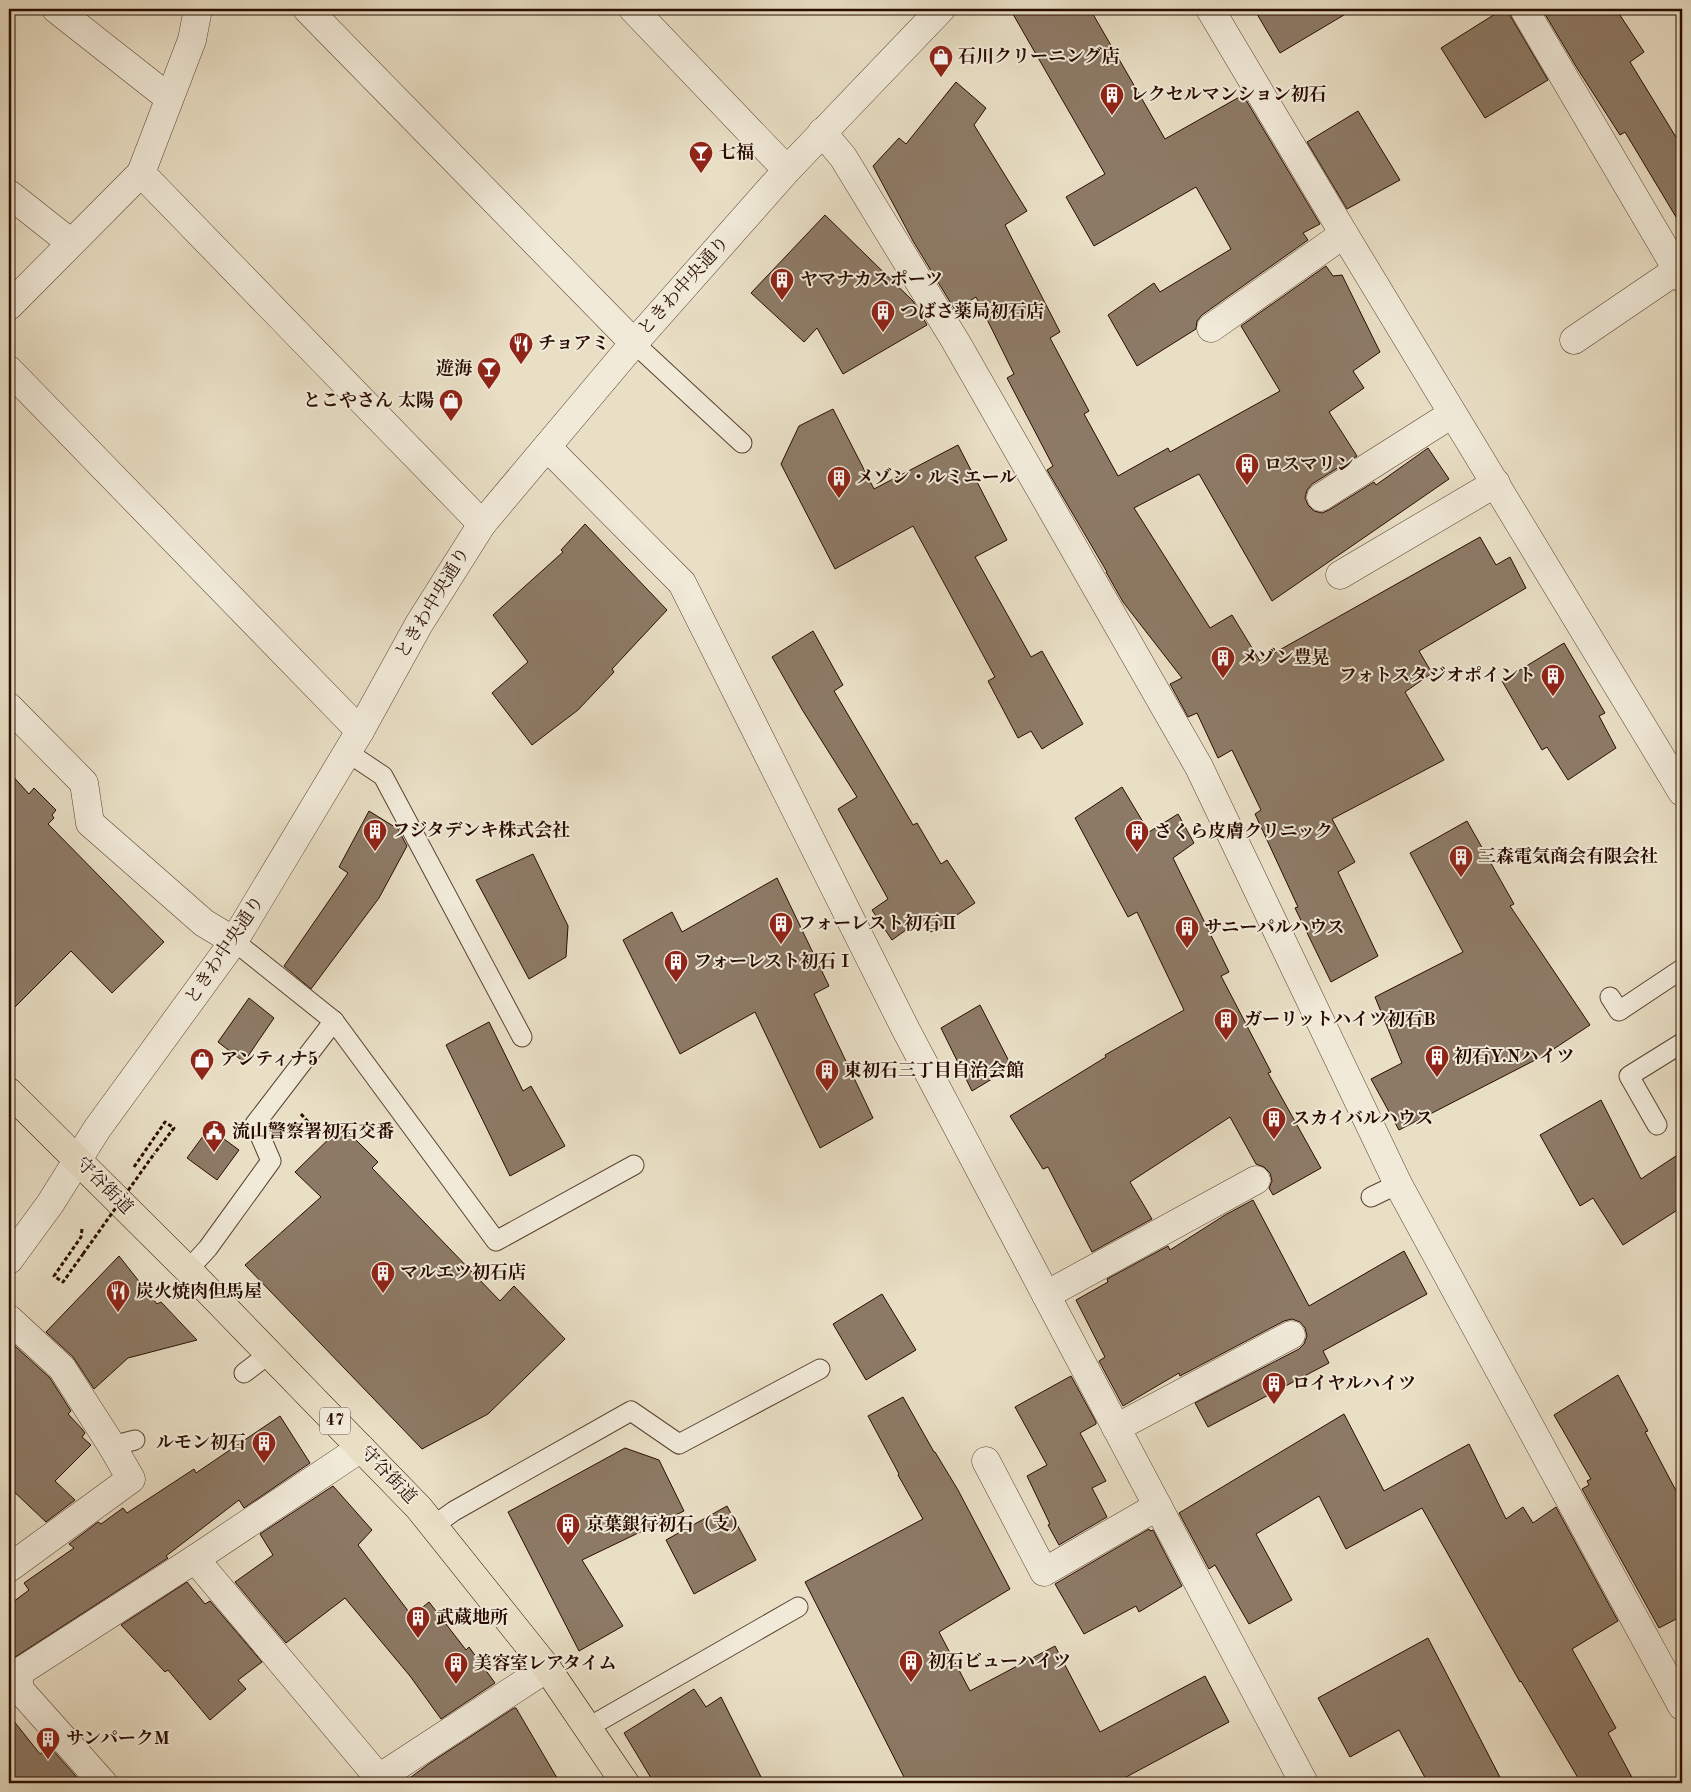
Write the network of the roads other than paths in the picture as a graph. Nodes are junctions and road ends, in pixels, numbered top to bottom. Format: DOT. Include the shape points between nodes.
graph roads {
  1 [pos="56,9"];
  2 [pos="198,9"];
  3 [pos="307,9"];
  4 [pos="633,9"];
  5 [pos="941,9"];
  6 [pos="1210,9"];
  7 [pos="1524,9"];
  8 [pos="169,98"];
  9 [pos="822,132"];
  10 [pos="787,170"];
  11 [pos="141,172"];
  12 [pos="9,194"];
  13 [pos="1344,234"];
  14 [pos="70,243"];
  15 [pos="1678,263"];
  16 [pos="9,306"];
  17 [pos="1211,328"];
  18 [pos="1574,340"];
  19 [pos="634,342"];
  20 [pos="9,370"];
  21 [pos="1452,414"];
  22 [pos="742,443"];
  23 [pos="547,447"];
  24 [pos="1496,483"];
  25 [pos="1321,497"];
  26 [pos="482,524"];
  27 [pos="1340,576"];
  28 [pos="9,707"];
  29 [pos="353,741"];
  30 [pos="1682,792"];
  31 [pos="234,941"];
  32 [pos="1682,969"];
  33 [pos="1610,998"];
  34 [pos="334,1021"];
  35 [pos="522,1037"];
  36 [pos="1682,1043"];
  37 [pos="9,1092"];
  38 [pos="1657,1125"];
  39 [pos="78,1160"];
  40 [pos="634,1165"];
  41 [pos="1256,1180"];
  42 [pos="1398,1184"];
  43 [pos="1371,1198"];
  44 [pos="9,1260"];
  45 [pos="188,1270"];
  46 [pos="1046,1295"];
  47 [pos="9,1319"];
  48 [pos="1291,1335"];
  49 [pos="269,1354"];
  50 [pos="820,1369"];
  51 [pos="244,1373"];
  52 [pos="1116,1428"];
  53 [pos="361,1448"];
  54 [pos="986,1461"];
  55 [pos="1158,1506"];
  56 [pos="433,1526"];
  57 [pos="195,1559"];
  58 [pos="9,1568"];
  59 [pos="798,1607"];
  60 [pos="547,1668"];
  61 [pos="1682,1706"];
  62 [pos="587,1728"];
  63 [pos="381,1780"];
  64 [pos="103,1783"];
  65 [pos="625,1783"];
  66 [pos="1304,1783"];
  1 -- 8 [label="street"];
  2 -- 8 [label="street" via="192,40"];
  3 -- 19 [label="street"];
  4 -- 10 [label="street"];
  5 -- 9 [label="street, ときわ中央通り"];
  6 -- 13 [label="street"];
  7 -- 15 [label="street"];
  8 -- 11 [label="street"];
  9 -- 10 [label="street, ときわ中央通り"];
  9 -- 42 [label="street" via="843,157 956,342 1199,767"];
  10 -- 19 [label="street, ときわ中央通り"];
  11 -- 14 [label="street"];
  11 -- 26 [label="street"];
  12 -- 14 [label="street"];
  13 -- 17 [label="street"];
  13 -- 21 [label="street"];
  14 -- 16 [label="street"];
  15 -- 18 [label="street"];
  19 -- 22 [label="lane"];
  19 -- 23 [label="street, ときわ中央通り"];
  20 -- 29 [label="street"];
  21 -- 24 [label="street"];
  21 -- 25 [label="street"];
  23 -- 26 [label="street, ときわ中央通り"];
  23 -- 46 [label="street" via="682,583 906,1030"];
  24 -- 27 [label="street"];
  24 -- 30 [label="street"];
  26 -- 29 [label="street, ときわ中央通り" via="418,624"];
  28 -- 31 [label="street" via="84,783 90,823 204,923"];
  29 -- 31 [label="street, ときわ中央通り"];
  29 -- 35 [label="lane" via="383,776"];
  31 -- 34 [label="lane"];
  31 -- 39 [label="street, ときわ中央通り" via="97,1129"];
  32 -- 33 [label="lane" via="1619,1011"];
  34 -- 40 [label="lane" via="496,1241"];
  34 -- 45 [label="lane" via="254,1124 271,1161 208,1248"];
  36 -- 38 [label="lane" via="1629,1076"];
  37 -- 39 [label="main road, 守谷街道 / 47"];
  39 -- 44 [label="street, ときわ中央通り"];
  39 -- 45 [label="main road, 守谷街道 / 47"];
  41 -- 46 [label="street"];
  42 -- 43 [label="lane"];
  42 -- 61 [label="street"];
  45 -- 49 [label="main road, 守谷街道 / 47"];
  46 -- 52 [label="street"];
  47 -- 58 [label="street" via="62,1368 124,1443 131,1479"];
  48 -- 52 [label="street"];
  49 -- 51 [label="lane"];
  49 -- 53 [label="main road, 守谷街道 / 47"];
  50 -- 56 [label="lane" via="680,1444 632,1410"];
  52 -- 55 [label="street"];
  53 -- 56 [label="main road, 守谷街道 / 47"];
  53 -- 57 [label="street"];
  54 -- 55 [label="street" via="1044,1572"];
  55 -- 66 [label="street"];
  56 -- 60 [label="main road, 守谷街道 / 47"];
  57 -- 63 [label="street"];
  57 -- 64 [label="street" via="70,1648 18,1673 20,1690"];
  59 -- 62 [label="lane"];
  60 -- 62 [label="main road, 守谷街道 / 47"];
  60 -- 63 [label="street"];
  62 -- 65 [label="main road, 守谷街道 / 47"];
}
